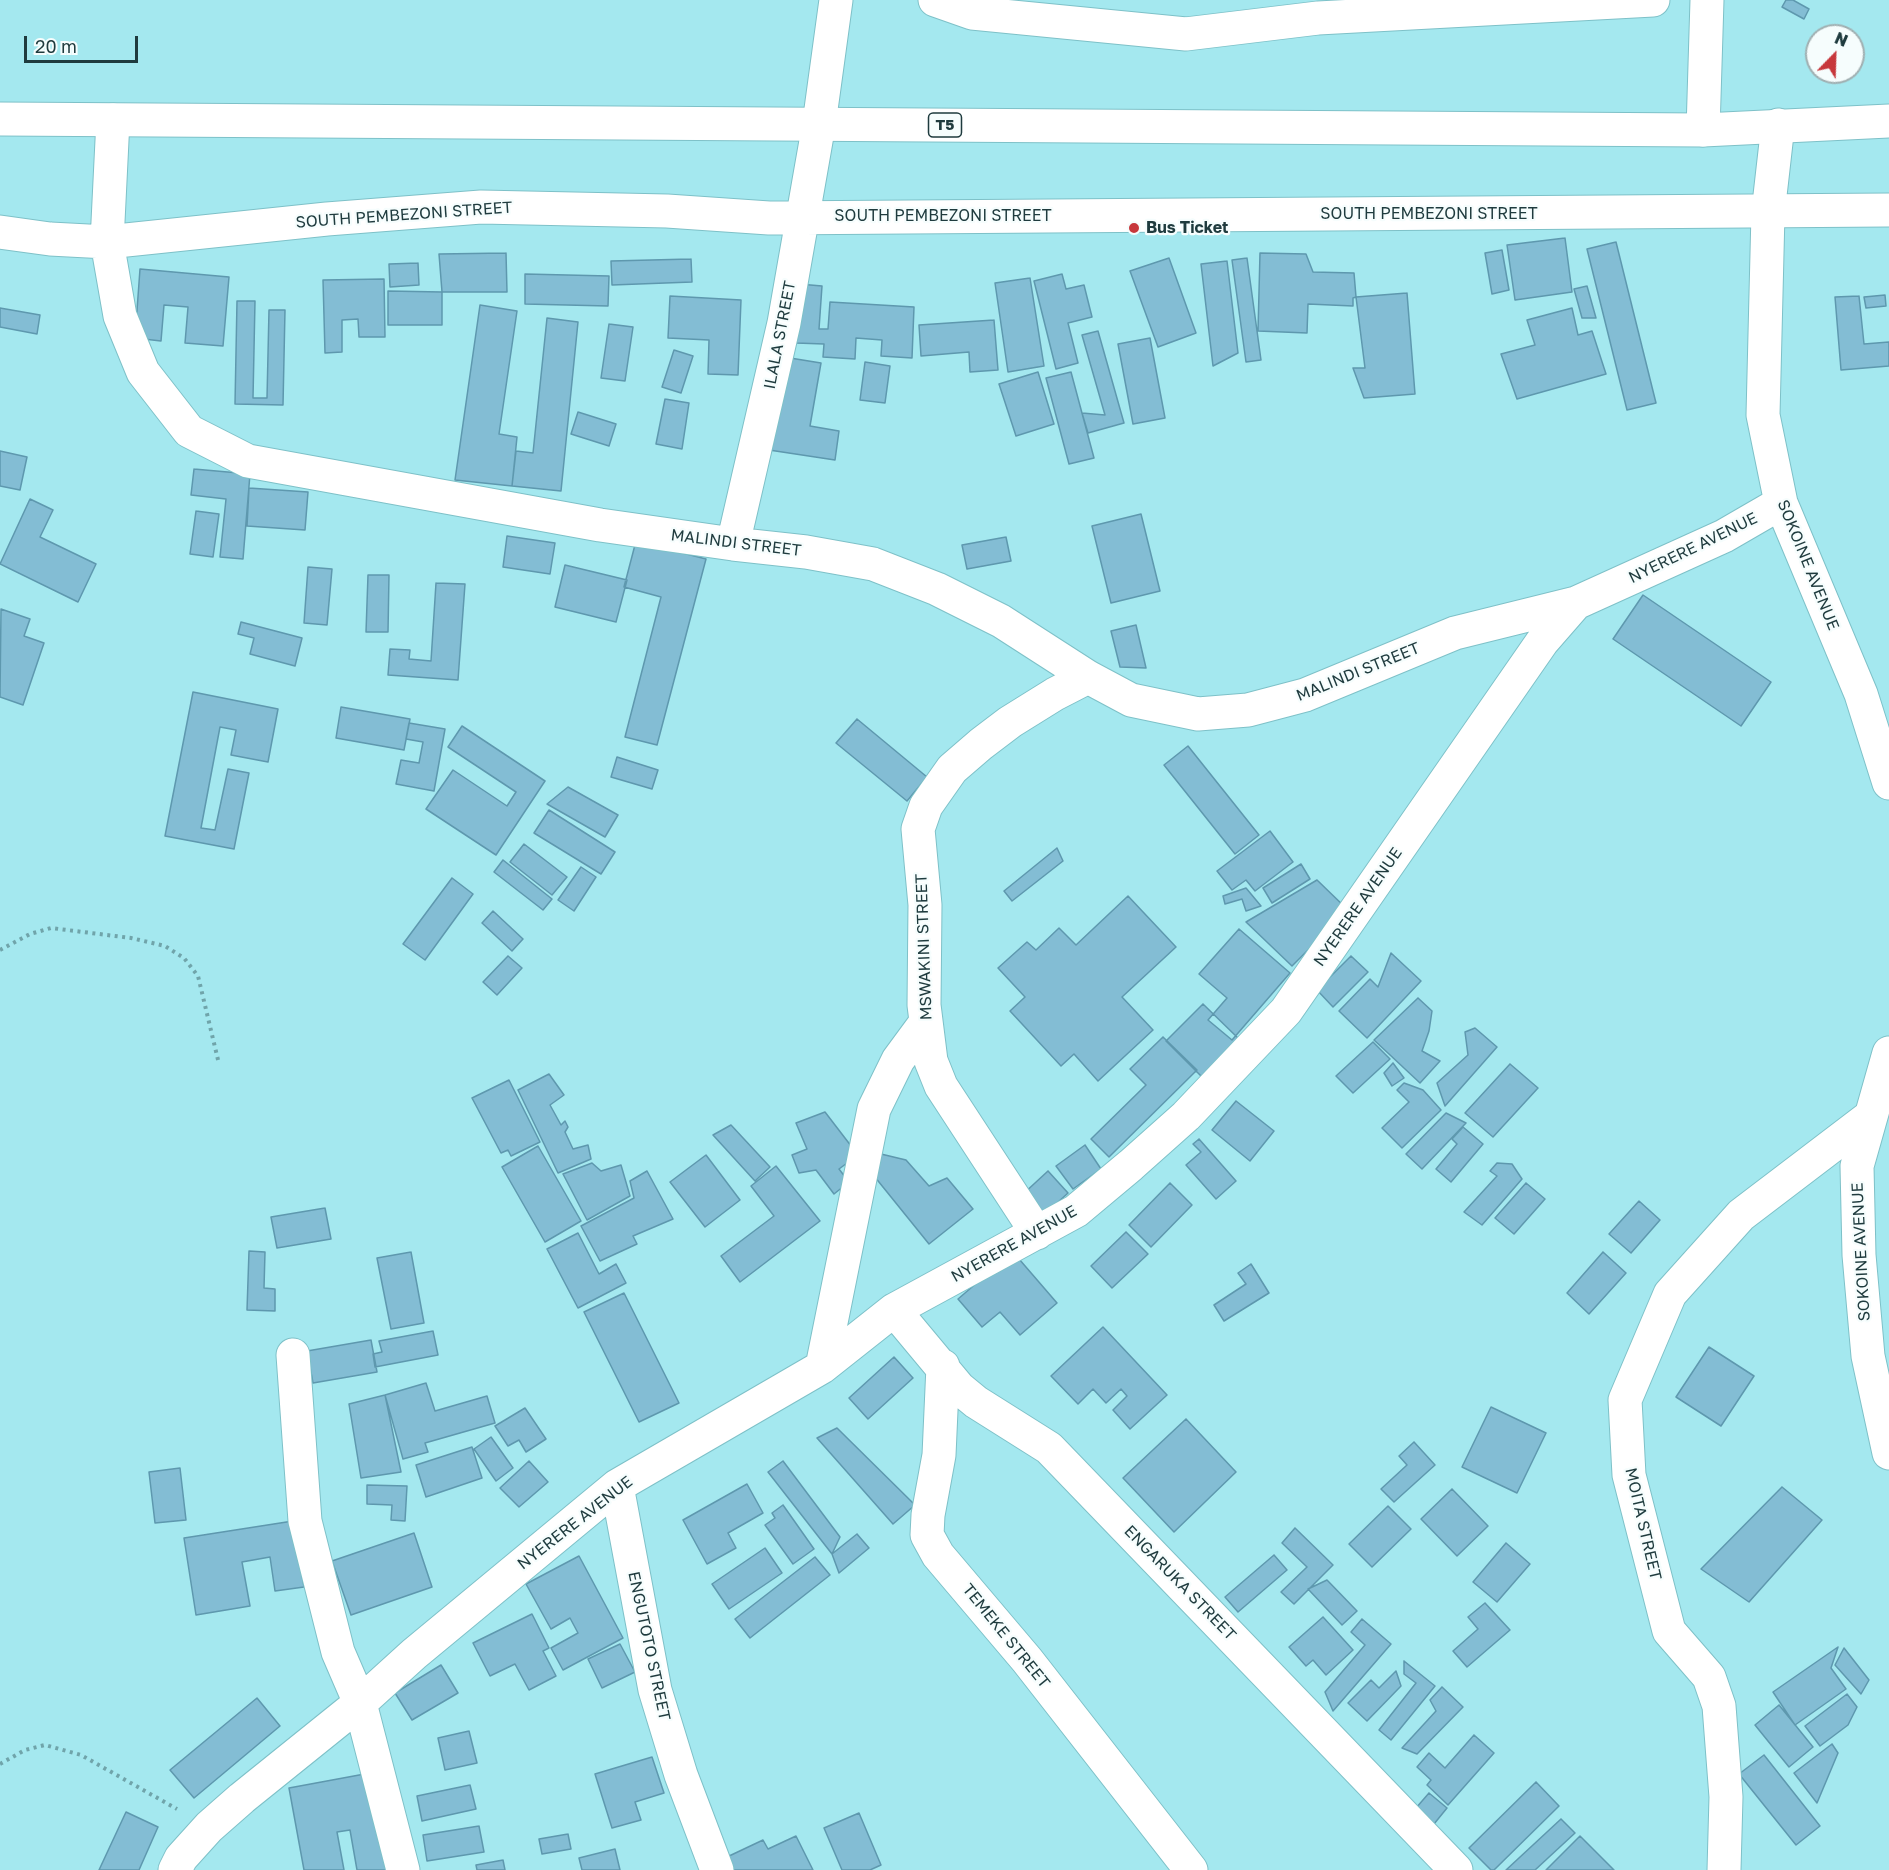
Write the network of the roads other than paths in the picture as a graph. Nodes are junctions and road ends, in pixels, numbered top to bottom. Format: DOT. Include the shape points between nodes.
graph roads {
  1 [pos="836,0"];
  2 [pos="935,0"];
  3 [pos="1653,0"];
  4 [pos="1707,0"];
  5 [pos="0,119"];
  6 [pos="113,120"];
  7 [pos="1889,121"];
  8 [pos="819,124"];
  9 [pos="1778,125"];
  10 [pos="1703,130"];
  11 [pos="1889,210"];
  12 [pos="1768,213"];
  13 [pos="803,217"];
  14 [pos="0,232"];
  15 [pos="107,242"];
  16 [pos="1781,503"];
  17 [pos="733,544"];
  18 [pos="1576,603"];
  19 [pos="1088,677"];
  20 [pos="1875,694"];
  21 [pos="1889,783"];
  22 [pos="926,1022"];
  23 [pos="1889,1053"];
  24 [pos="1871,1116"];
  25 [pos="1037,1233"];
  26 [pos="894,1310"];
  27 [pos="293,1355"];
  28 [pos="942,1366"];
  29 [pos="822,1367"];
  30 [pos="1889,1453"];
  31 [pos="617,1486"];
  32 [pos="360,1703"];
  33 [pos="175,1870"];
  34 [pos="403,1870"];
  35 [pos="717,1870"];
  36 [pos="1191,1870"];
  37 [pos="1456,1870"];
  38 [pos="1724,1870"];
  1 -- 8 [label="main road, ILALA STREET"];
  2 -- 3 [label="main road" via="972,13 1186,34 1318,18"];
  4 -- 10 [label="main road"];
  5 -- 6 [label="main road, T5"];
  6 -- 8 [label="main road, T5"];
  6 -- 15 [label="main road, MALINDI STREET"];
  7 -- 9 [label="main road, T5"];
  8 -- 10 [label="main road, T5"];
  8 -- 13 [label="main road, ILALA STREET"];
  9 -- 10 [label="main road, T5"];
  9 -- 12 [label="main road, SOKOINE AVENUE"];
  11 -- 12 [label="main road, SOUTH PEMBEZONI STREET"];
  12 -- 13 [label="main road, SOUTH PEMBEZONI STREET"];
  12 -- 16 [label="main road, SOKOINE AVENUE" via="1763,415"];
  13 -- 15 [label="main road, SOUTH PEMBEZONI STREET" via="481,207"];
  13 -- 17 [label="main road, ILALA STREET" via="770,388"];
  14 -- 15 [label="main road, SOUTH PEMBEZONI STREET"];
  15 -- 17 [label="main road, MALINDI STREET" via="120,316 143,372 189,431 248,461 600,525"];
  16 -- 18 [label="main road, NYERERE AVENUE" via="1724,536"];
  16 -- 20 [label="main road, SOKOINE AVENUE"];
  17 -- 19 [label="main road, MALINDI STREET" via="873,564 937,589 1001,621"];
  18 -- 19 [label="main road, MALINDI STREET" via="1455,633 1305,695 1248,710 1187,712 1131,700"];
  18 -- 25 [label="main road, NYERERE AVENUE" via="1542,642 1286,1011 1186,1116 1076,1211"];
  19 -- 22 [label="main road, MSWAKINI STREET" via="1010,722 981,744 952,769 926,806 918,830 925,905"];
  20 -- 21 [label="main road, SOKOINE AVENUE"];
  22 -- 25 [label="main road, MSWAKINI STREET" via="931,1061 941,1086"];
  22 -- 29 [label="main road" via="898,1060 874,1109"];
  23 -- 24 [label="main road, SOKOINE AVENUE"];
  24 -- 30 [label="main road, SOKOINE AVENUE" via="1857,1166 1859,1255 1868,1356"];
  24 -- 38 [label="main road, MOITA STREET" via="1741,1215 1670,1294 1625,1400 1629,1475 1669,1631 1709,1677 1719,1706 1726,1797"];
  25 -- 26 [label="main road, NYERERE AVENUE"];
  26 -- 28 [label="main road, ENGARUKA STREET"];
  26 -- 29 [label="main road, NYERERE AVENUE"];
  27 -- 32 [label="main road" via="305,1521 338,1652"];
  28 -- 36 [label="main road, TEMEKE STREET" via="939,1455 927,1535 938,1555 1027,1660"];
  28 -- 37 [label="main road, ENGARUKA STREET" via="976,1402 1049,1448"];
  29 -- 31 [label="main road, NYERERE AVENUE"];
  31 -- 32 [label="main road, NYERERE AVENUE"];
  31 -- 35 [label="main road, ENGUTOTO STREET" via="655,1690 681,1775"];
  32 -- 33 [label="main road, NYERERE AVENUE" via="242,1797 209,1827"];
  32 -- 34 [label="main road"];
}
